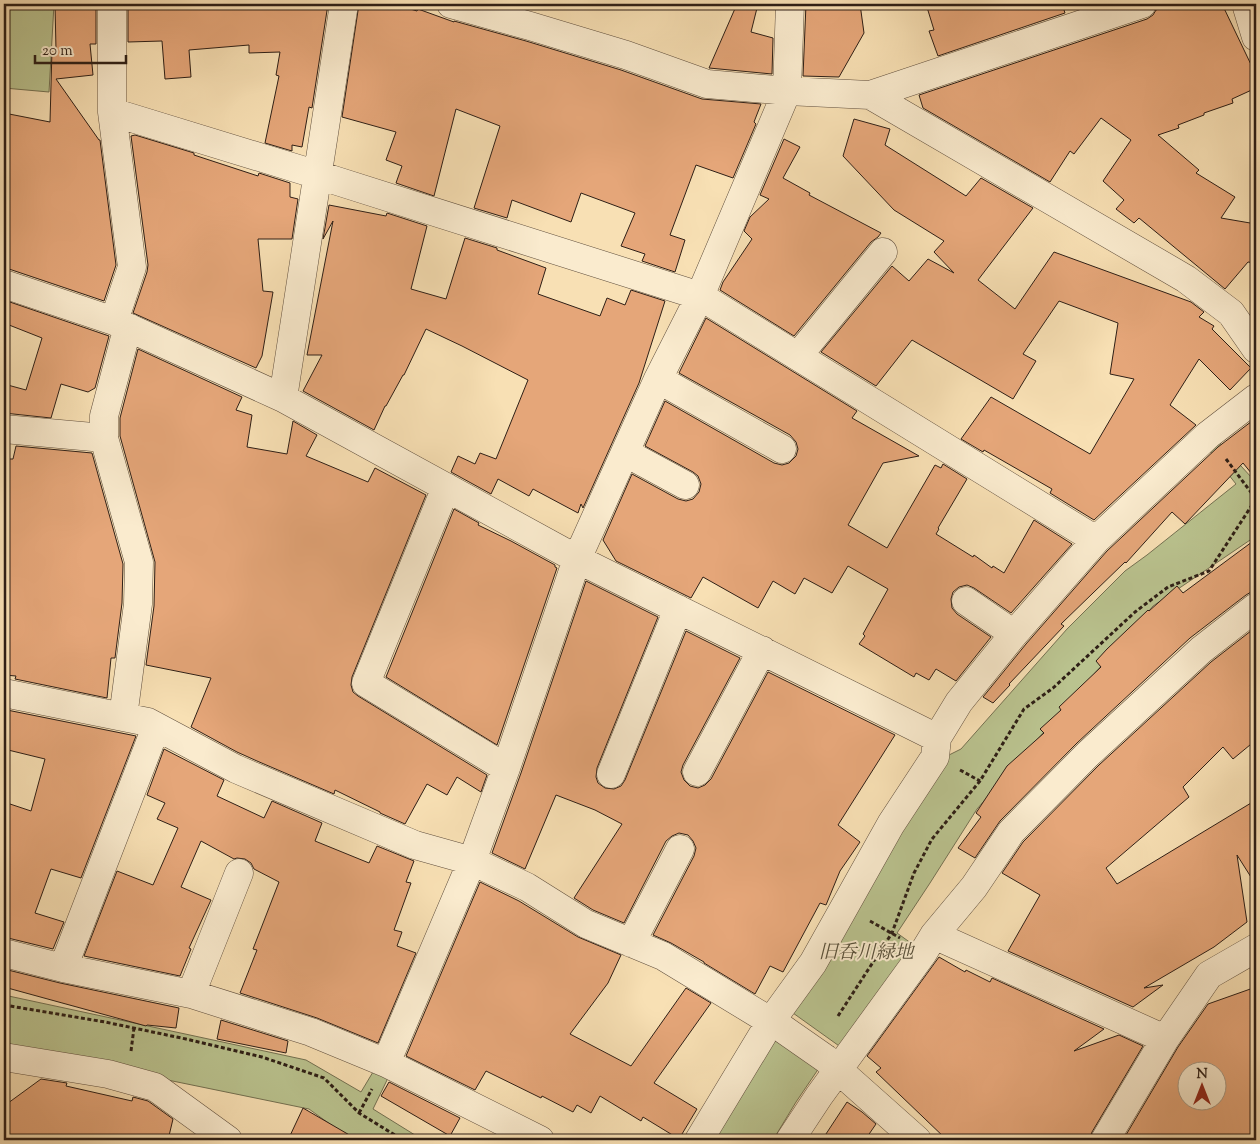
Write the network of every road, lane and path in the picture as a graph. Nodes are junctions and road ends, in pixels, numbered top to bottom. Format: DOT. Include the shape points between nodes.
graph roads {
  1 [pos="112,4"];
  2 [pos="344,4"];
  3 [pos="451,4"];
  4 [pos="790,4"];
  5 [pos="1142,4"];
  6 [pos="1246,4"];
  7 [pos="1256,37"];
  8 [pos="787,91"];
  9 [pos="870,95"];
  10 [pos="112,112"];
  11 [pos="318,175"];
  12 [pos="883,252"];
  13 [pos="4,284"];
  14 [pos="700,296"];
  15 [pos="122,324"];
  16 [pos="1256,348"];
  17 [pos="798,356"];
  18 [pos="658,379"];
  19 [pos="283,398"];
  20 [pos="1256,398"];
  21 [pos="4,429"];
  22 [pos="1208,435"];
  23 [pos="104,438"];
  24 [pos="782,449"];
  25 [pos="626,453"];
  26 [pos="685,485"];
  27 [pos="446,487"];
  28 [pos="1256,499"];
  29 [pos="1096,540"];
  30 [pos="577,559"];
  31 [pos="966,600"];
  32 [pos="1256,607"];
  33 [pos="678,609"];
  34 [pos="1014,634"];
  35 [pos="762,650"];
  36 [pos="4,693"];
  37 [pos="124,717"];
  38 [pos="156,727"];
  39 [pos="937,738"];
  40 [pos="506,768"];
  41 [pos="697,772"];
  42 [pos="611,774"];
  43 [pos="680,850"];
  44 [pos="472,861"];
  45 [pos="239,873"];
  46 [pos="934,935"];
  47 [pos="631,943"];
  48 [pos="1256,948"];
  49 [pos="4,953"];
  50 [pos="63,968"];
  51 [pos="191,994"];
  52 [pos="4,1005"];
  53 [pos="833,1024"];
  54 [pos="777,1025"];
  55 [pos="1165,1038"];
  56 [pos="4,1057"];
  57 [pos="386,1063"];
  58 [pos="832,1064"];
  59 [pos="228,1140"];
  60 [pos="404,1140"];
  61 [pos="540,1140"];
  62 [pos="699,1140"];
  63 [pos="790,1140"];
  64 [pos="917,1140"];
  65 [pos="1105,1140"];
  1 -- 10 [label="street"];
  2 -- 11 [label="street"];
  3 -- 8 [label="street" via="626,55 706,84"];
  4 -- 8 [label="street"];
  5 -- 9 [label="street"];
  6 -- 7 [label="street"];
  8 -- 9 [label="street"];
  8 -- 14 [label="street"];
  9 -- 16 [label="street" via="1186,279 1231,313"];
  10 -- 11 [label="street"];
  10 -- 15 [label="street" via="132,267"];
  11 -- 14 [label="street"];
  11 -- 19 [label="street"];
  12 -- 17 [label="street"];
  13 -- 15 [label="street"];
  14 -- 17 [label="street"];
  14 -- 18 [label="street"];
  15 -- 19 [label="street"];
  15 -- 23 [label="street" via="124,341 104,416"];
  17 -- 29 [label="street"];
  18 -- 24 [label="street"];
  18 -- 25 [label="street"];
  19 -- 27 [label="street"];
  20 -- 22 [label="street"];
  21 -- 23 [label="street"];
  22 -- 28 [label="path"];
  22 -- 29 [label="street"];
  23 -- 37 [label="street" via="139,562 138,604"];
  25 -- 26 [label="street"];
  25 -- 30 [label="street"];
  27 -- 30 [label="street"];
  27 -- 40 [label="street" via="366,682"];
  28 -- 53 [label="path" via="1209,571 1168,587 1135,612 1053,688 1024,709 980,781 932,839 914,873 892,934"];
  29 -- 34 [label="street"];
  30 -- 33 [label="street"];
  30 -- 40 [label="street"];
  31 -- 34 [label="street"];
  32 -- 46 [label="street" via="1194,657 1088,754 1011,832 974,887"];
  33 -- 35 [label="street"];
  33 -- 42 [label="street"];
  34 -- 39 [label="street" via="959,702"];
  35 -- 39 [label="street"];
  35 -- 41 [label="street"];
  36 -- 37 [label="street"];
  37 -- 38 [label="street"];
  38 -- 44 [label="street" via="236,769 415,846"];
  38 -- 50 [label="street"];
  39 -- 54 [label="street" via="935,757 891,824"];
  40 -- 44 [label="street"];
  43 -- 47 [label="street"];
  44 -- 47 [label="street" via="526,887 586,924"];
  44 -- 57 [label="street"];
  45 -- 51 [label="street"];
  46 -- 55 [label="street"];
  46 -- 58 [label="street" via="924,953"];
  47 -- 54 [label="street" via="662,956"];
  48 -- 55 [label="street" via="1209,975"];
  49 -- 50 [label="street"];
  50 -- 51 [label="street"];
  51 -- 57 [label="street" via="311,1032"];
  52 -- 60 [label="path" via="105,1022 262,1057 324,1078 359,1113"];
  54 -- 58 [label="street, bridge"];
  54 -- 62 [label="street"];
  55 -- 65 [label="street"];
  56 -- 59 [label="street" via="108,1074 155,1087"];
  57 -- 61 [label="street"];
  58 -- 63 [label="street"];
  58 -- 64 [label="street"];
}
